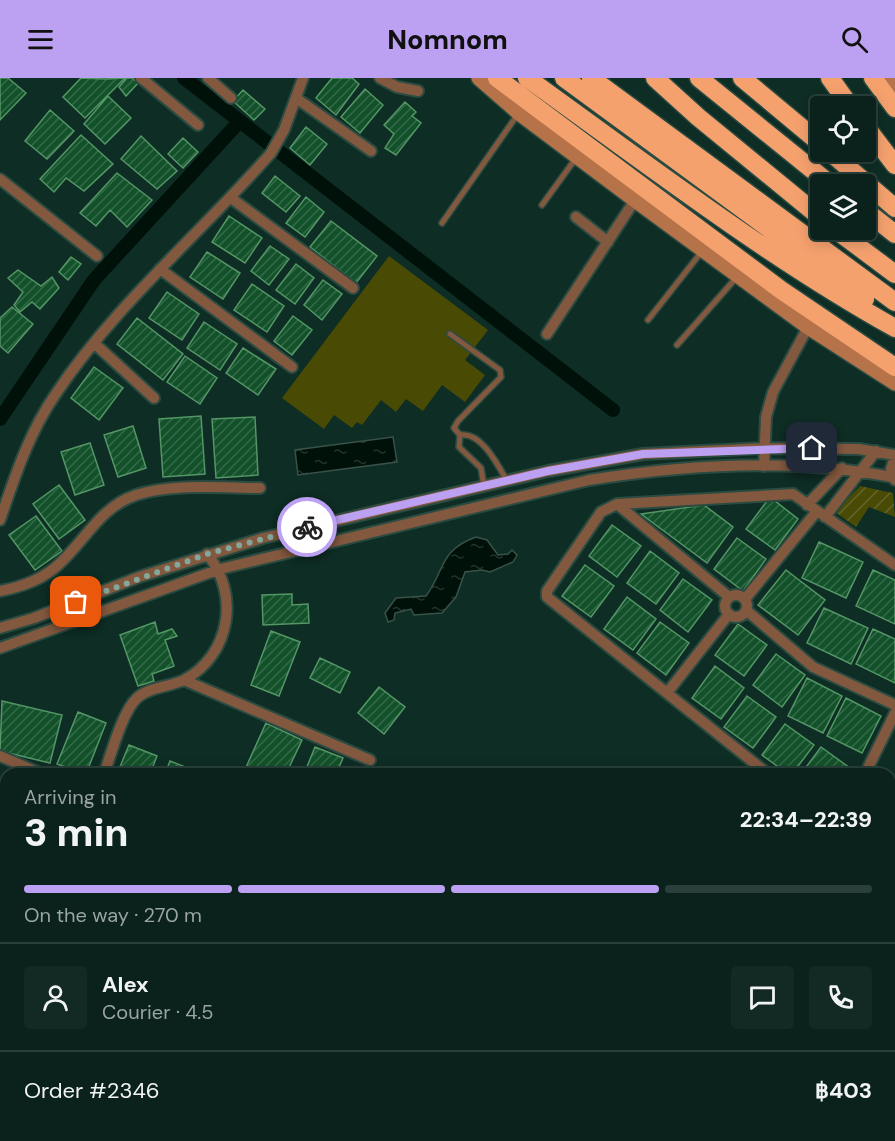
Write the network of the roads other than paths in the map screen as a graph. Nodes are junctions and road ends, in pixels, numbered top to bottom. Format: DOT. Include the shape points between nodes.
graph roads {
  1 [pos="141,78"];
  2 [pos="208,78"];
  3 [pos="303,78"];
  4 [pos="380,78"];
  5 [pos="478,78"];
  6 [pos="497,78"];
  7 [pos="527,78"];
  8 [pos="564,78"];
  9 [pos="591,78"];
  10 [pos="655,78"];
  11 [pos="699,78"];
  12 [pos="742,78"];
  13 [pos="830,78"];
  14 [pos="873,78"];
  15 [pos="887,78"];
  16 [pos="895,88"];
  17 [pos="418,91"];
  18 [pos="843,96"];
  19 [pos="231,98"];
  20 [pos="296,98"];
  21 [pos="895,108"];
  22 [pos="519,113"];
  23 [pos="198,125"];
  24 [pos="810,135"];
  25 [pos="876,141"];
  26 [pos="371,151"];
  27 [pos="577,156"];
  28 [pos="842,162"];
  29 [pos="895,165"];
  30 [pos="818,174"];
  31 [pos="0,179"];
  32 [pos="231,198"];
  33 [pos="635,200"];
  34 [pos="542,205"];
  35 [pos="895,208"];
  36 [pos="810,209"];
  37 [pos="576,217"];
  38 [pos="876,220"];
  39 [pos="442,223"];
  40 [pos="895,234"];
  41 [pos="849,240"];
  42 [pos="608,242"];
  43 [pos="704,249"];
  44 [pos="97,256"];
  45 [pos="160,269"];
  46 [pos="739,274"];
  47 [pos="895,274"];
  48 [pos="353,288"];
  49 [pos="895,302"];
  50 [pos="648,320"];
  51 [pos="895,322"];
  52 [pos="808,327"];
  53 [pos="895,328"];
  54 [pos="450,334"];
  55 [pos="547,334"];
  56 [pos="94,343"];
  57 [pos="677,345"];
  58 [pos="895,367"];
  59 [pos="292,368"];
  60 [pos="895,383"];
  61 [pos="154,398"];
  62 [pos="460,435"];
  63 [pos="765,448"];
  64 [pos="876,451"];
  65 [pos="895,456"];
  66 [pos="764,466"];
  67 [pos="842,468"];
  68 [pos="863,471"];
  69 [pos="894,478"];
  70 [pos="507,480"];
  71 [pos="484,486"];
  72 [pos="260,488"];
  73 [pos="617,504"];
  74 [pos="816,511"];
  75 [pos="0,520"];
  76 [pos="207,554"];
  77 [pos="895,565"];
  78 [pos="220,569"];
  79 [pos="0,591"];
  80 [pos="729,597"];
  81 [pos="746,604"];
  82 [pos="729,614"];
  83 [pos="0,628"];
  84 [pos="0,648"];
  85 [pos="184,680"];
  86 [pos="667,693"];
  87 [pos="895,705"];
  88 [pos="895,712"];
  89 [pos="0,756"];
  90 [pos="370,760"];
  91 [pos="28,768"];
  92 [pos="106,768"];
  93 [pos="761,768"];
  94 [pos="868,768"];
  1 -- 23 [label="street"];
  2 -- 19 [label="street"];
  3 -- 20 [label="street"];
  4 -- 17 [label="street" via="397,87"];
  5 -- 22 [label="street"];
  6 -- 58 [label="highway" via="781,290"];
  7 -- 53 [label="highway" via="845,300"];
  8 -- 51 [label="highway"];
  9 -- 49 [label="highway"];
  10 -- 36 [label="highway"];
  11 -- 30 [label="highway"];
  12 -- 24 [label="highway"];
  13 -- 18 [label="highway"];
  14 -- 21 [label="highway"];
  15 -- 16 [label="street"];
  20 -- 26 [label="street"];
  20 -- 32 [label="street" via="284,130"];
  22 -- 27 [label="street"];
  22 -- 39 [label="lane"];
  25 -- 29 [label="highway"];
  27 -- 33 [label="street"];
  27 -- 34 [label="lane"];
  28 -- 35 [label="highway"];
  31 -- 44 [label="street"];
  32 -- 45 [label="street"];
  32 -- 48 [label="street"];
  33 -- 42 [label="street"];
  33 -- 43 [label="street"];
  37 -- 42 [label="street"];
  38 -- 40 [label="highway"];
  41 -- 47 [label="highway"];
  42 -- 55 [label="street"];
  43 -- 46 [label="street"];
  43 -- 50 [label="lane"];
  45 -- 56 [label="street"];
  45 -- 59 [label="street"];
  46 -- 52 [label="street"];
  46 -- 57 [label="lane"];
  52 -- 60 [label="street"];
  52 -- 63 [label="street" via="773,392 766,417"];
  54 -- 62 [label="lane" via="500,370 501,377 458,421 454,428"];
  56 -- 61 [label="street"];
  56 -- 75 [label="street" via="54,396 25,447"];
  62 -- 70 [label="lane" via="472,437 487,451"];
  62 -- 71 [label="lane" via="459,447 481,468"];
  63 -- 64 [label="street"];
  63 -- 66 [label="street"];
  63 -- 70 [label="street" via="643,454"];
  64 -- 65 [label="street"];
  64 -- 68 [label="street"];
  65 -- 69 [label="street"];
  66 -- 67 [label="street"];
  66 -- 78 [label="street" via="651,470 589,480"];
  67 -- 68 [label="street"];
  67 -- 74 [label="street"];
  68 -- 69 [label="street"];
  68 -- 74 [label="street"];
  70 -- 71 [label="street"];
  71 -- 76 [label="street" via="284,532"];
  72 -- 79 [label="street" via="157,489 135,495 100,519 59,565 40,578"];
  73 -- 74 [label="street" via="787,493"];
  73 -- 80 [label="street"];
  73 -- 86 [label="street" via="602,512 546,594"];
  74 -- 77 [label="street"];
  74 -- 81 [label="street"];
  76 -- 78 [label="street"];
  76 -- 83 [label="street"];
  78 -- 84 [label="street"];
  78 -- 85 [label="street" via="228,612 225,630 216,650"];
  80 -- 81 [label="street" via="739,595"];
  80 -- 82 [label="street" via="725,605"];
  81 -- 82 [label="street" via="738,616"];
  81 -- 87 [label="street" via="813,667"];
  82 -- 86 [label="street"];
  85 -- 90 [label="street"];
  85 -- 92 [label="street" via="147,692 131,705"];
  86 -- 93 [label="street"];
  88 -- 94 [label="street"];
  89 -- 91 [label="street"];
}
